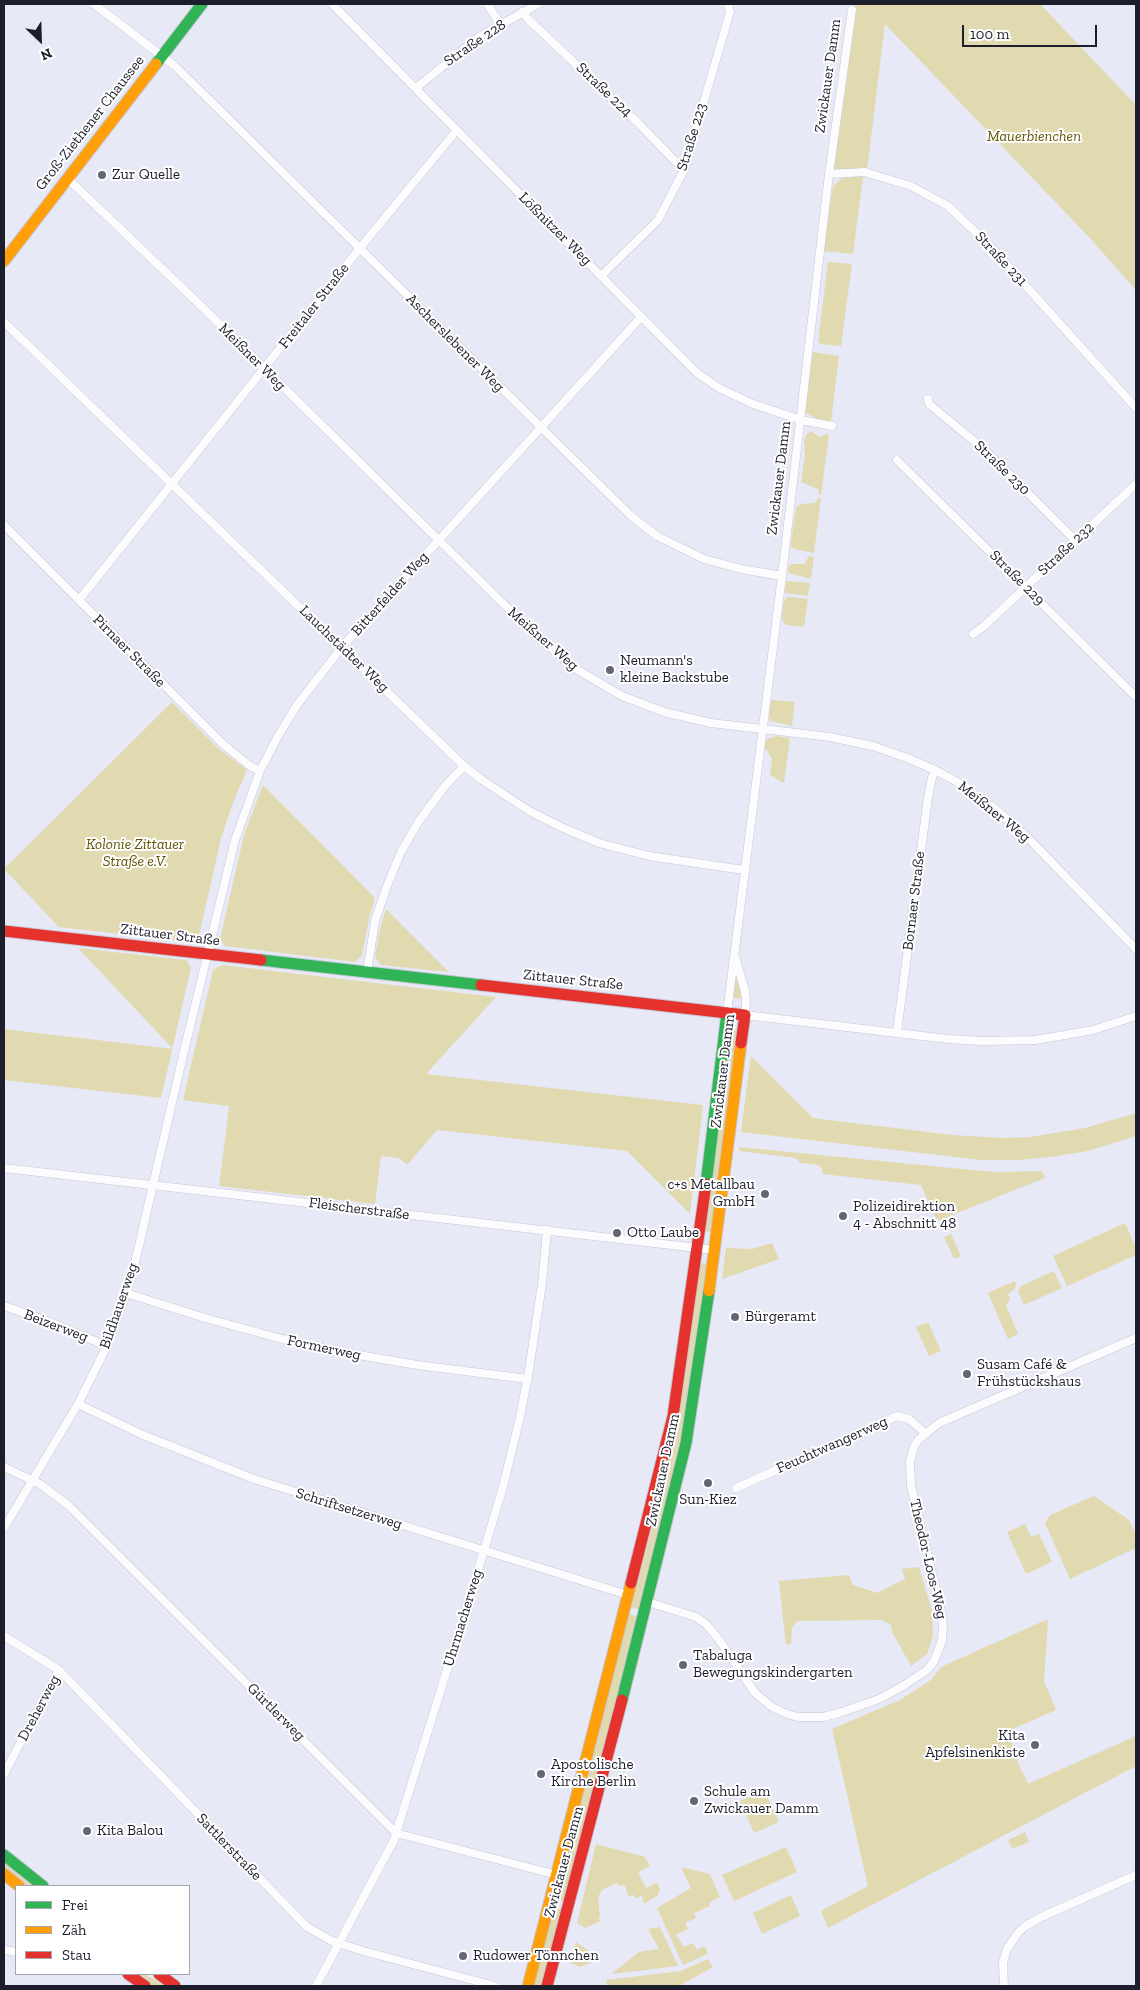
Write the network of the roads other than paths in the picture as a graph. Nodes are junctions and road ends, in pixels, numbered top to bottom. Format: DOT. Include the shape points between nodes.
graph roads {
  1 [pos="94,4"];
  2 [pos="202,4"];
  3 [pos="332,4"];
  4 [pos="486,4"];
  5 [pos="538,4"];
  6 [pos="728,4"];
  7 [pos="852,10"];
  8 [pos="522,12"];
  9 [pos="501,25"];
  10 [pos="162,55"];
  11 [pos="416,88"];
  12 [pos="457,130"];
  13 [pos="684,170"];
  14 [pos="829,174"];
  15 [pos="67,178"];
  16 [pos="360,248"];
  17 [pos="4,261"];
  18 [pos="601,276"];
  19 [pos="641,317"];
  20 [pos="4,322"];
  21 [pos="264,370"];
  22 [pos="928,399"];
  23 [pos="1136,408"];
  24 [pos="801,420"];
  25 [pos="832,426"];
  26 [pos="540,427"];
  27 [pos="897,460"];
  28 [pos="173,483"];
  29 [pos="1136,484"];
  30 [pos="4,526"];
  31 [pos="1075,540"];
  32 [pos="439,541"];
  33 [pos="782,576"];
  34 [pos="1025,587"];
  35 [pos="78,600"];
  36 [pos="973,634"];
  37 [pos="342,647"];
  38 [pos="1136,698"];
  39 [pos="762,728"];
  40 [pos="464,766"];
  41 [pos="935,770"];
  42 [pos="260,771"];
  43 [pos="744,870"];
  44 [pos="4,931"];
  45 [pos="1136,949"];
  46 [pos="734,950"];
  47 [pos="207,954"];
  48 [pos="366,972"];
  49 [pos="727,1013"];
  50 [pos="745,1015"];
  51 [pos="1136,1016"];
  52 [pos="896,1032"];
  53 [pos="181,1064"];
  54 [pos="4,1168"];
  55 [pos="153,1185"];
  56 [pos="547,1230"];
  57 [pos="697,1248"];
  58 [pos="715,1250"];
  59 [pos="126,1293"];
  60 [pos="4,1306"];
  61 [pos="1136,1338"];
  62 [pos="107,1346"];
  63 [pos="528,1380"];
  64 [pos="78,1404"];
  65 [pos="925,1433"];
  66 [pos="4,1467"];
  67 [pos="33,1481"];
  68 [pos="736,1488"];
  69 [pos="4,1528"];
  70 [pos="483,1551"];
  71 [pos="628,1595"];
  72 [pos="648,1602"];
  73 [pos="4,1636"];
  74 [pos="59,1670"];
  75 [pos="4,1774"];
  76 [pos="396,1833"];
  77 [pos="4,1855"];
  78 [pos="4,1874"];
  79 [pos="557,1875"];
  80 [pos="1136,1875"];
  81 [pos="18,1885"];
  82 [pos="42,1885"];
  83 [pos="339,1944"];
  84 [pos="129,1975"];
  85 [pos="160,1975"];
  86 [pos="145,1986"];
  87 [pos="175,1986"];
  88 [pos="316,1986"];
  89 [pos="495,1986"];
  90 [pos="528,1986"];
  91 [pos="547,1986"];
  92 [pos="1004,1986"];
  1 -- 10 [label="street, Ascherslebener Weg"];
  2 -- 10 [label="street, Groß-Ziethener Chaussee"];
  3 -- 11 [label="street, Lößnitzer Weg"];
  4 -- 9 [label="street"];
  5 -- 8 [label="street, Straße 228"];
  6 -- 13 [label="street, Straße 223" via="730,12"];
  7 -- 14 [label="street, Zwickauer Damm"];
  8 -- 9 [label="street, Straße 228"];
  8 -- 13 [label="street, Straße 224"];
  9 -- 11 [label="street, Straße 228" via="479,37"];
  10 -- 15 [label="street, Groß-Ziethener Chaussee"];
  10 -- 16 [label="street, Ascherslebener Weg"];
  11 -- 12 [label="street, Lößnitzer Weg"];
  12 -- 16 [label="street, Freitaler Straße"];
  12 -- 18 [label="street, Lößnitzer Weg"];
  13 -- 18 [label="street, Straße 223" via="658,220"];
  14 -- 23 [label="street, Straße 231" via="865,172 910,186 948,206 988,244"];
  14 -- 24 [label="street, Zwickauer Damm"];
  15 -- 17 [label="street, Groß-Ziethener Chaussee"];
  15 -- 21 [label="street, Meißner Weg"];
  16 -- 21 [label="street, Freitaler Straße"];
  16 -- 26 [label="street, Ascherslebener Weg"];
  18 -- 19 [label="street, Lößnitzer Weg"];
  19 -- 24 [label="street, Lößnitzer Weg" via="707,381 733,396"];
  19 -- 26 [label="street, Bitterfelder Weg"];
  20 -- 28 [label="street, Lauchstädter Weg"];
  21 -- 28 [label="street, Freitaler Straße"];
  21 -- 32 [label="street, Meißner Weg"];
  22 -- 31 [label="street, Straße 230" via="929,404 986,451"];
  24 -- 25 [label="street"];
  24 -- 33 [label="street, Zwickauer Damm"];
  26 -- 32 [label="street, Bitterfelder Weg"];
  26 -- 33 [label="street, Ascherslebener Weg" via="631,516 658,536 719,564"];
  27 -- 34 [label="street, Straße 229"];
  28 -- 35 [label="street, Freitaler Straße"];
  28 -- 37 [label="street, Lauchstädter Weg"];
  29 -- 31 [label="street, Straße 232"];
  30 -- 35 [label="street, Pirnaer Straße"];
  31 -- 34 [label="street, Straße 232"];
  32 -- 37 [label="street, Bitterfelder Weg"];
  32 -- 39 [label="street, Meißner Weg" via="548,647 602,685 664,712 711,723"];
  33 -- 39 [label="street, Zwickauer Damm"];
  34 -- 36 [label="street, Straße 232"];
  34 -- 38 [label="street, Straße 229"];
  35 -- 42 [label="street, Pirnaer Straße" via="224,745"];
  37 -- 40 [label="street, Lauchstädter Weg"];
  37 -- 42 [label="street, Bitterfelder Weg" via="297,706"];
  39 -- 41 [label="street, Meißner Weg" via="873,746"];
  39 -- 43 [label="street, Zwickauer Damm"];
  40 -- 43 [label="street, Lauchstädter Weg" via="531,812 595,841 649,856"];
  40 -- 48 [label="street" via="419,821 402,852 375,921"];
  41 -- 45 [label="street, Meißner Weg" via="963,785 1029,839"];
  41 -- 52 [label="street, Bornaer Straße" via="928,797"];
  42 -- 47 [label="street, Bitterfelder Weg" via="236,840"];
  43 -- 46 [label="street, Zwickauer Damm"];
  44 -- 47 [label="street, Zittauer Straße"];
  46 -- 49 [label="street, Zwickauer Damm"];
  46 -- 50 [label="street, Zwickauer Damm" via="745,992"];
  47 -- 48 [label="street, Zittauer Straße"];
  47 -- 53 [label="street, Bitterfelder Weg"];
  48 -- 49 [label="street, Zittauer Straße"];
  49 -- 50 [label="street, Zittauer Straße"];
  49 -- 57 [label="street, Zwickauer Damm"];
  50 -- 52 [label="street, Zittauer Straße"];
  50 -- 58 [label="street, Zwickauer Damm"];
  51 -- 52 [label="street, Zittauer Straße" via="1093,1030 1035,1040 964,1040"];
  53 -- 55 [label="street, Bildhauerweg"];
  54 -- 55 [label="street, Fleischerstraße"];
  55 -- 56 [label="street, Fleischerstraße"];
  55 -- 59 [label="street, Bildhauerweg"];
  56 -- 57 [label="street, Fleischerstraße"];
  56 -- 63 [label="street, Uhrmacherweg"];
  57 -- 58 [label="street, Fleischerstraße"];
  57 -- 71 [label="street, Zwickauer Damm" via="673,1416"];
  58 -- 72 [label="street, Zwickauer Damm" via="686,1443"];
  59 -- 62 [label="street, Bildhauerweg"];
  59 -- 63 [label="street, Formerweg" via="213,1321 326,1349"];
  60 -- 62 [label="street, Beizerweg"];
  61 -- 65 [label="street, Theodor-Loos-Weg" via="948,1419"];
  62 -- 64 [label="street, Bildhauerweg"];
  63 -- 70 [label="street, Uhrmacherweg" via="503,1488"];
  64 -- 67 [label="street, Bildhauerweg"];
  64 -- 70 [label="street, Schriftsetzerweg" via="143,1435 254,1479"];
  65 -- 68 [label="street, Feuchtwangerweg" via="910,1419 897,1416"];
  65 -- 72 [label="street, Theodor-Loos-Weg" via="914,1447 909,1472 942,1615 942,1641 934,1661 903,1686 879,1699 839,1713 822,1717 787,1714 755,1693 707,1625 696,1617"];
  66 -- 67 [label="street, Gürtlerweg"];
  67 -- 69 [label="street, Bildhauerweg"];
  67 -- 76 [label="street, Gürtlerweg" via="68,1505"];
  70 -- 71 [label="street, Schriftsetzerweg"];
  70 -- 76 [label="street, Uhrmacherweg"];
  71 -- 79 [label="street, Zwickauer Damm"];
  72 -- 91 [label="street, Zwickauer Damm"];
  73 -- 74 [label="street, Sattlerstraße"];
  74 -- 75 [label="street, Dreherweg"];
  74 -- 83 [label="street, Sattlerstraße" via="298,1920 316,1934"];
  76 -- 79 [label="street"];
  76 -- 83 [label="street, Uhrmacherweg"];
  77 -- 82 [label="street"];
  78 -- 81 [label="street"];
  79 -- 90 [label="street, Zwickauer Damm"];
  80 -- 92 [label="street" via="1024,1927 1007,1949 1003,1963"];
  83 -- 88 [label="street, Uhrmacherweg"];
  83 -- 89 [label="street, Sattlerstraße"];
  84 -- 86 [label="street"];
  85 -- 87 [label="street"];
}
